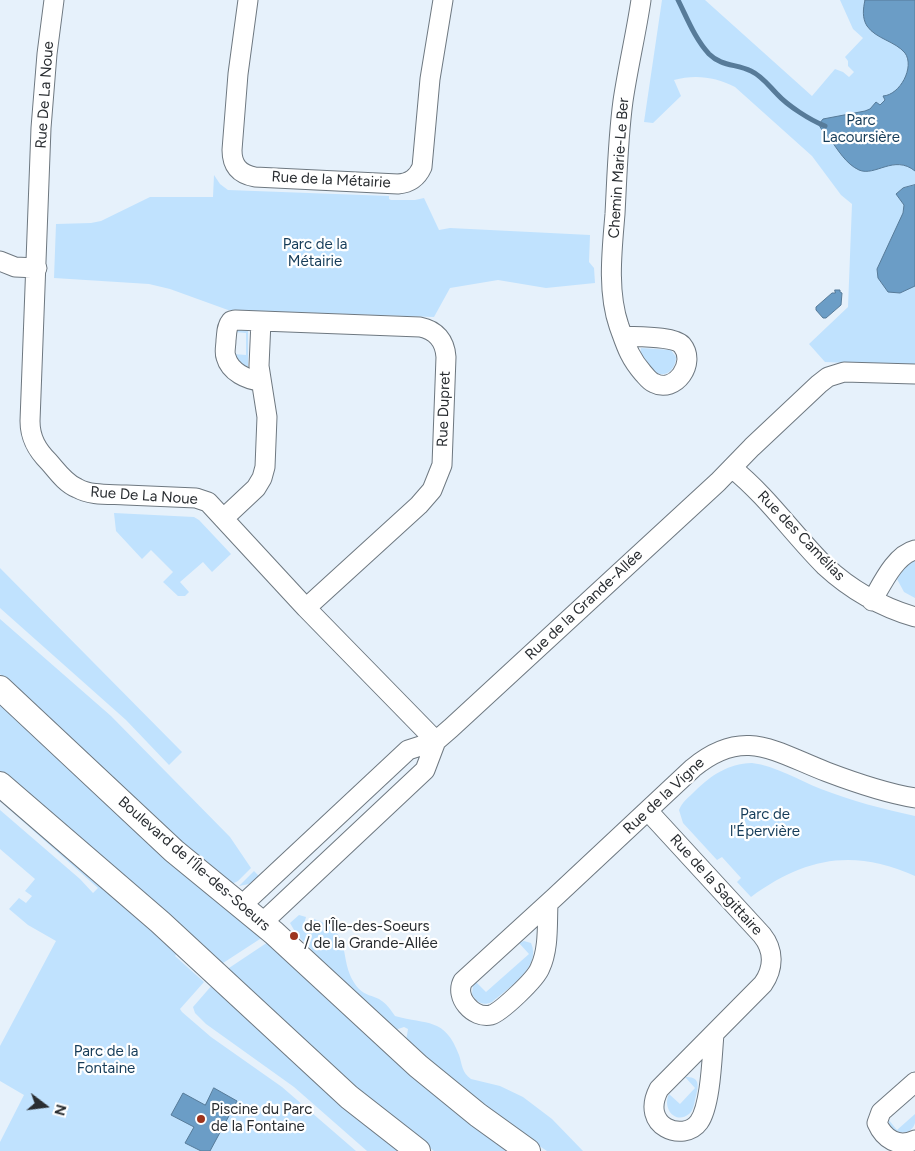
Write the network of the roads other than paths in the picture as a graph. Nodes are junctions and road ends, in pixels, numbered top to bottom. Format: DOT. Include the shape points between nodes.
graph roads {
  1 [pos="54,0"];
  2 [pos="248,0"];
  3 [pos="443,0"];
  4 [pos="640,0"];
  5 [pos="0,262"];
  6 [pos="36,268"];
  7 [pos="261,321"];
  8 [pos="623,336"];
  9 [pos="915,374"];
  10 [pos="261,381"];
  11 [pos="732,468"];
  12 [pos="224,518"];
  13 [pos="915,550"];
  14 [pos="872,600"];
  15 [pos="306,608"];
  16 [pos="915,617"];
  17 [pos="0,688"];
  18 [pos="436,741"];
  19 [pos="0,784"];
  20 [pos="915,798"];
  21 [pos="648,811"];
  22 [pos="548,904"];
  23 [pos="242,906"];
  24 [pos="262,923"];
  25 [pos="714,1034"];
  26 [pos="915,1082"];
  27 [pos="915,1140"];
  28 [pos="418,1151"];
  29 [pos="528,1151"];
  1 -- 6 [label="street, Rue De La Noue" via="42,122"];
  2 -- 3 [label="street, Rue de la Métairie" via="232,150 238,169 254,177 398,184 416,178 422,167 430,80"];
  4 -- 8 [label="street, Chemin Marie-Le Ber" via="623,102 612,263 614,303"];
  5 -- 6 [label="street"];
  6 -- 12 [label="street, Rue De La Noue" via="30,421 38,450 68,483 83,491 200,498"];
  7 -- 10 [label="street"];
  7 -- 10 [label="street, Rue Dupret" via="235,320 229,323 225,354 238,372 251,380"];
  7 -- 15 [label="street, Rue Dupret" via="423,328 437,334 446,352 442,465 432,490"];
  9 -- 11 [label="street, Rue de la Grande-Allée" via="852,372 828,377"];
  10 -- 12 [label="street" via="267,417 264,473 256,488"];
  11 -- 14 [label="street, Rue des Camélias" via="827,567"];
  11 -- 18 [label="street, Rue de la Grande-Allée"];
  12 -- 15 [label="street, Rue De La Noue"];
  13 -- 14 [label="street" via="894,566"];
  14 -- 16 [label="street, Rue des Camélias"];
  15 -- 18 [label="street, Rue De La Noue"];
  17 -- 23 [label="street, Boulevard de l'Île-des-Soeurs" via="174,851"];
  18 -- 23 [label="street, Rue de la Grande-Allée" via="408,750"];
  18 -- 24 [label="street, Rue de la Grande-Allée" via="425,770"];
  19 -- 28 [label="street" via="160,922 349,1097"];
  20 -- 21 [label="street, Rue de la Vigne" via="857,784 771,748 748,745 724,749 702,760"];
  21 -- 22 [label="street, Rue de la Vigne"];
  21 -- 25 [label="street, Rue de la Sagittaire" via="762,935 770,951 770,968 763,984"];
  22 -- 22 [label="street, Rue de la Vigne" via="463,981 461,996 475,1012 488,1016 496,1013 538,974 546,946"];
  23 -- 24 [label="street, Boulevard de l'Île-des-Soeurs"];
  24 -- 29 [label="street, Boulevard de l'Île-des-Soeurs" via="440,1085"];
  25 -- 25 [label="street, Rue de la Sagittaire" via="659,1089 653,1106 662,1125 682,1131 701,1119 710,1084"];
  26 -- 27 [label="street" via="881,1112 877,1123 892,1141"];
}
